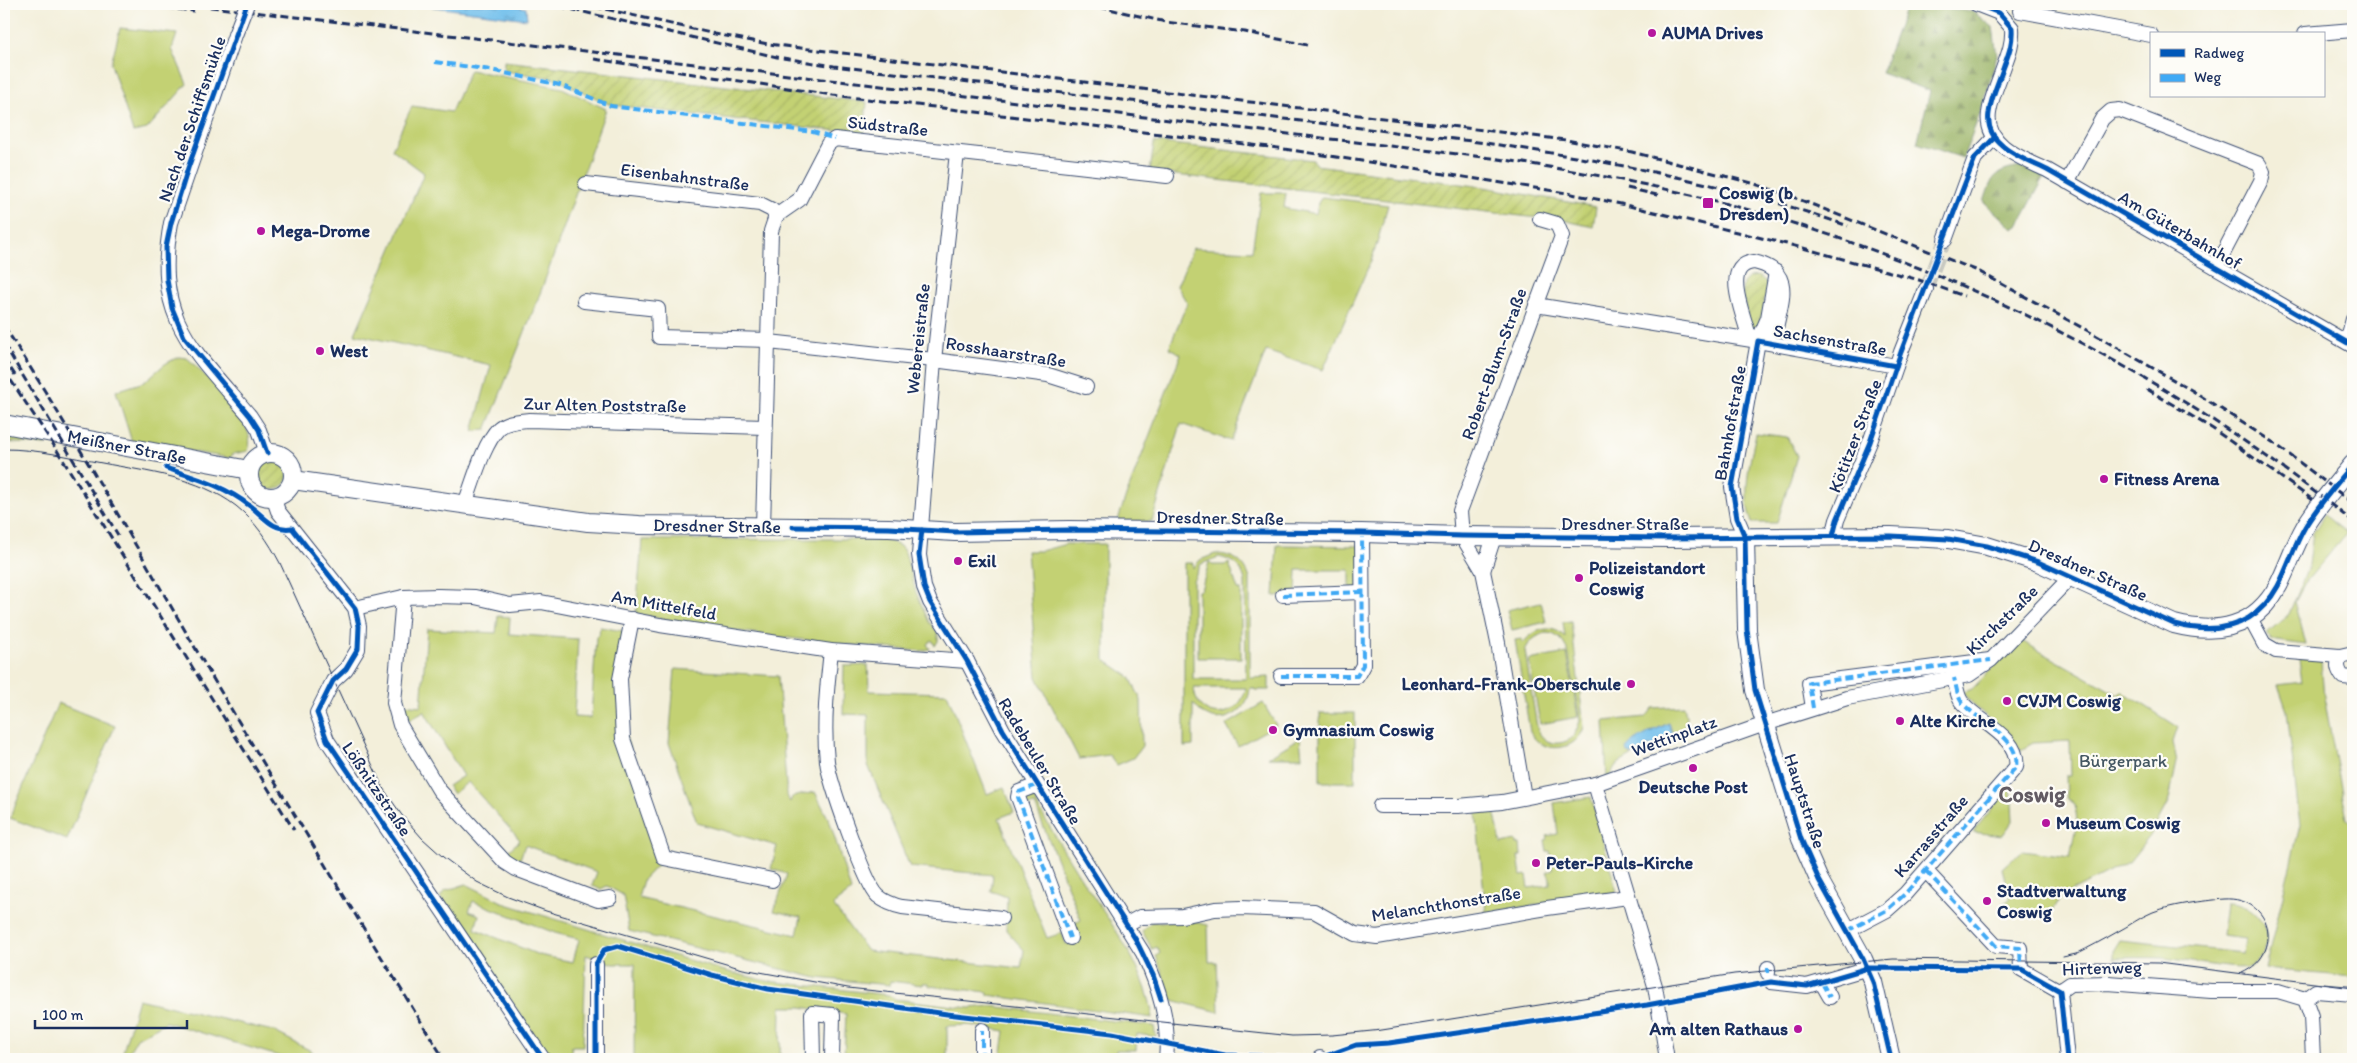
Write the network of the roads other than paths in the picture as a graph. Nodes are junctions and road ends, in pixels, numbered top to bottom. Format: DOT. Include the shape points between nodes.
graph roads {
  1 [pos="247,4"];
  2 [pos="1976,4"];
  3 [pos="2021,7"];
  4 [pos="2009,23"];
  5 [pos="2353,30"];
  6 [pos="2324,32"];
  7 [pos="2150,35"];
  8 [pos="1995,137"];
  9 [pos="957,152"];
  10 [pos="1167,176"];
  11 [pos="2067,182"];
  12 [pos="586,184"];
  13 [pos="776,216"];
  14 [pos="1540,219"];
  15 [pos="1945,240"];
  16 [pos="2216,267"];
  17 [pos="1926,289"];
  18 [pos="584,301"];
  19 [pos="1536,305"];
  20 [pos="2353,319"];
  21 [pos="769,341"];
  22 [pos="1758,341"];
  23 [pos="2350,344"];
  24 [pos="934,360"];
  25 [pos="1896,366"];
  26 [pos="1086,387"];
  27 [pos="4,424"];
  28 [pos="765,427"];
  29 [pos="267,453"];
  30 [pos="2353,464"];
  31 [pos="249,470"];
  32 [pos="293,480"];
  33 [pos="273,497"];
  34 [pos="464,504"];
  35 [pos="764,527"];
  36 [pos="922,530"];
  37 [pos="1362,533"];
  38 [pos="1462,536"];
  39 [pos="1833,536"];
  40 [pos="1494,537"];
  41 [pos="1745,537"];
  42 [pos="1484,571"];
  43 [pos="2070,576"];
  44 [pos="1361,592"];
  45 [pos="1283,596"];
  46 [pos="403,597"];
  47 [pos="356,608"];
  48 [pos="2250,618"];
  49 [pos="632,619"];
  50 [pos="831,651"];
  51 [pos="2347,655"];
  52 [pos="1991,660"];
  53 [pos="967,661"];
  54 [pos="1281,676"];
  55 [pos="1954,678"];
  56 [pos="2353,678"];
  57 [pos="1813,708"];
  58 [pos="1765,724"];
  59 [pos="1595,784"];
  60 [pos="1037,785"];
  61 [pos="1524,797"];
  62 [pos="1380,806"];
  63 [pos="1926,871"];
  64 [pos="772,880"];
  65 [pos="1628,897"];
  66 [pos="610,898"];
  67 [pos="1001,918"];
  68 [pos="1127,924"];
  69 [pos="1848,931"];
  70 [pos="1070,938"];
  71 [pos="596,964"];
  72 [pos="1868,968"];
  73 [pos="1769,974"];
  74 [pos="1822,983"];
  75 [pos="2060,991"];
  76 [pos="2353,994"];
  77 [pos="1830,997"];
  78 [pos="2305,999"];
  79 [pos="982,1030"];
  80 [pos="543,1059"];
  81 [pos="596,1059"];
  82 [pos="813,1059"];
  83 [pos="832,1059"];
  84 [pos="982,1059"];
  85 [pos="1166,1059"];
  86 [pos="1667,1059"];
  87 [pos="1891,1059"];
  88 [pos="2067,1059"];
  89 [pos="2313,1059"];
  1 -- 29 [label="street, Nach der Schiffsmühle, bridge" via="171,223 166,247 167,280 172,308 184,337 250,416"];
  2 -- 4 [label="street" via="1999,13"];
  3 -- 4 [label="street"];
  3 -- 7 [label="street"];
  4 -- 8 [label="street" via="2012,44 1989,114"];
  5 -- 6 [label="street"];
  8 -- 11 [label="street, Am Güterbahnhof" via="2008,151"];
  8 -- 15 [label="street" via="1975,158"];
  9 -- 10 [label="street, Südstraße"];
  9 -- 13 [label="street, Südstraße" via="835,140 823,151 799,200"];
  9 -- 24 [label="street, Webereistraße"];
  11 -- 16 [label="street, Am Güterbahnhof"];
  11 -- 16 [label="street" via="2102,119 2111,111 2120,110 2259,164 2263,172 2261,181"];
  12 -- 13 [label="street, Eisenbahnstraße" via="760,204"];
  13 -- 21 [label="street" via="770,240"];
  14 -- 19 [label="street, Robert-Blum-Straße" via="1556,224 1562,236"];
  16 -- 23 [label="street, Am Güterbahnhof"];
  17 -- 25 [label="street, Kötitzer Straße"];
  18 -- 21 [label="street, Rosshaarstraße" via="658,309 659,337"];
  19 -- 22 [label="street, Sachsenstraße"];
  19 -- 38 [label="street, Robert-Blum-Straße" via="1460,510"];
  20 -- 23 [label="street"];
  21 -- 24 [label="street, Rosshaarstraße"];
  21 -- 28 [label="street"];
  22 -- 22 [label="street" via="1776,328 1784,287 1776,272 1765,264 1748,263 1739,268 1735,277 1748,333"];
  22 -- 25 [label="street, Sachsenstraße"];
  22 -- 41 [label="street, Bahnhofstraße" via="1732,487 1737,518"];
  24 -- 26 [label="street, Rosshaarstraße" via="1048,375"];
  24 -- 36 [label="street, Webereistraße"];
  25 -- 39 [label="street, Kötitzer Straße"];
  27 -- 31 [label="main road, Meißner Straße"];
  28 -- 34 [label="street, Zur Alten Poststraße" via="511,422 500,427 490,443"];
  28 -- 35 [label="street"];
  29 -- 31 [label="main road" via="256,459"];
  29 -- 32 [label="main road" via="282,455 288,460 294,472"];
  30 -- 48 [label="main road, Dresdner Straße" via="2306,525 2270,600"];
  31 -- 33 [label="main road" via="254,490"];
  32 -- 33 [label="main road" via="287,491"];
  32 -- 34 [label="main road, Dresdner Straße"];
  33 -- 47 [label="street" via="278,511"];
  34 -- 35 [label="main road, Dresdner Straße" via="588,522"];
  35 -- 36 [label="main road, Dresdner Straße"];
  36 -- 37 [label="main road, Dresdner Straße"];
  36 -- 53 [label="street, Radebeuler Straße" via="919,555 924,587"];
  37 -- 38 [label="main road, Dresdner Straße"];
  37 -- 44 [label="street"];
  38 -- 40 [label="main road, Dresdner Straße"];
  38 -- 42 [label="street"];
  39 -- 41 [label="main road, Dresdner Straße"];
  39 -- 43 [label="main road, Dresdner Straße" via="1948,539 2012,552"];
  40 -- 41 [label="main road, Dresdner Straße"];
  40 -- 42 [label="street"];
  41 -- 58 [label="main road, Hauptstraße" via="1749,655"];
  42 -- 61 [label="street"];
  43 -- 48 [label="main road, Dresdner Straße" via="2174,624 2219,629"];
  43 -- 52 [label="street, Kirchstraße"];
  44 -- 45 [label="street"];
  44 -- 54 [label="street" via="1363,665 1358,676"];
  46 -- 47 [label="street, Am Mittelfeld"];
  46 -- 49 [label="street, Am Mittelfeld" via="475,597 510,605 541,602"];
  46 -- 66 [label="street" via="394,703 400,725 440,790 505,862 598,900"];
  47 -- 80 [label="street, Lößnitzstraße" via="358,649 346,669 333,681 316,713 327,740"];
  48 -- 51 [label="street" via="2264,644 2276,650"];
  49 -- 50 [label="street, Am Mittelfeld"];
  49 -- 64 [label="street" via="620,680 623,739 664,858"];
  50 -- 53 [label="street, Am Mittelfeld"];
  50 -- 67 [label="street" via="827,683 830,781 877,895 902,907"];
  51 -- 56 [label="street" via="2337,666 2338,672 2343,677"];
  52 -- 55 [label="street, Kirchstraße" via="1969,675"];
  52 -- 57 [label="street" via="1809,683"];
  53 -- 60 [label="street, Radebeuler Straße" via="1003,730"];
  55 -- 57 [label="street, Kirchstraße" via="1875,692"];
  55 -- 63 [label="street, Karrasstraße" via="1961,700 2012,746 2017,757 2016,767"];
  57 -- 58 [label="street, Wettinplatz"];
  58 -- 59 [label="street, Wettinplatz"];
  58 -- 69 [label="main road, Hauptstraße" via="1801,839 1819,880"];
  59 -- 61 [label="street, Wettinplatz"];
  59 -- 65 [label="street"];
  60 -- 68 [label="street, Radebeuler Straße"];
  60 -- 70 [label="street" via="1019,792 1018,797"];
  61 -- 62 [label="street, Wettinplatz" via="1458,806"];
  63 -- 69 [label="street, Karrasstraße" via="1887,910"];
  63 -- 75 [label="street, Hirtenweg" via="1986,938 1996,946 2020,948 2021,969"];
  65 -- 68 [label="street, Melanchthonstraße" via="1377,937 1355,934 1314,912 1221,909 1182,916 1140,917"];
  65 -- 86 [label="street" via="1655,986"];
  68 -- 85 [label="street, Radebeuler Straße" via="1143,953 1161,999"];
  69 -- 72 [label="main road, Hauptstraße"];
  71 -- 81 [label="street"];
  72 -- 74 [label="street"];
  72 -- 87 [label="main road, Hauptstraße"];
  73 -- 74 [label="street" via="1807,986"];
  74 -- 77 [label="street"];
  75 -- 78 [label="street, Hirtenweg" via="2070,984 2108,983 2211,991 2278,990"];
  75 -- 88 [label="street"];
  76 -- 78 [label="street" via="2316,991"];
  78 -- 89 [label="street" via="2311,1016"];
  79 -- 84 [label="street"];
  82 -- 83 [label="street" via="812,1013 833,1014"];
}
